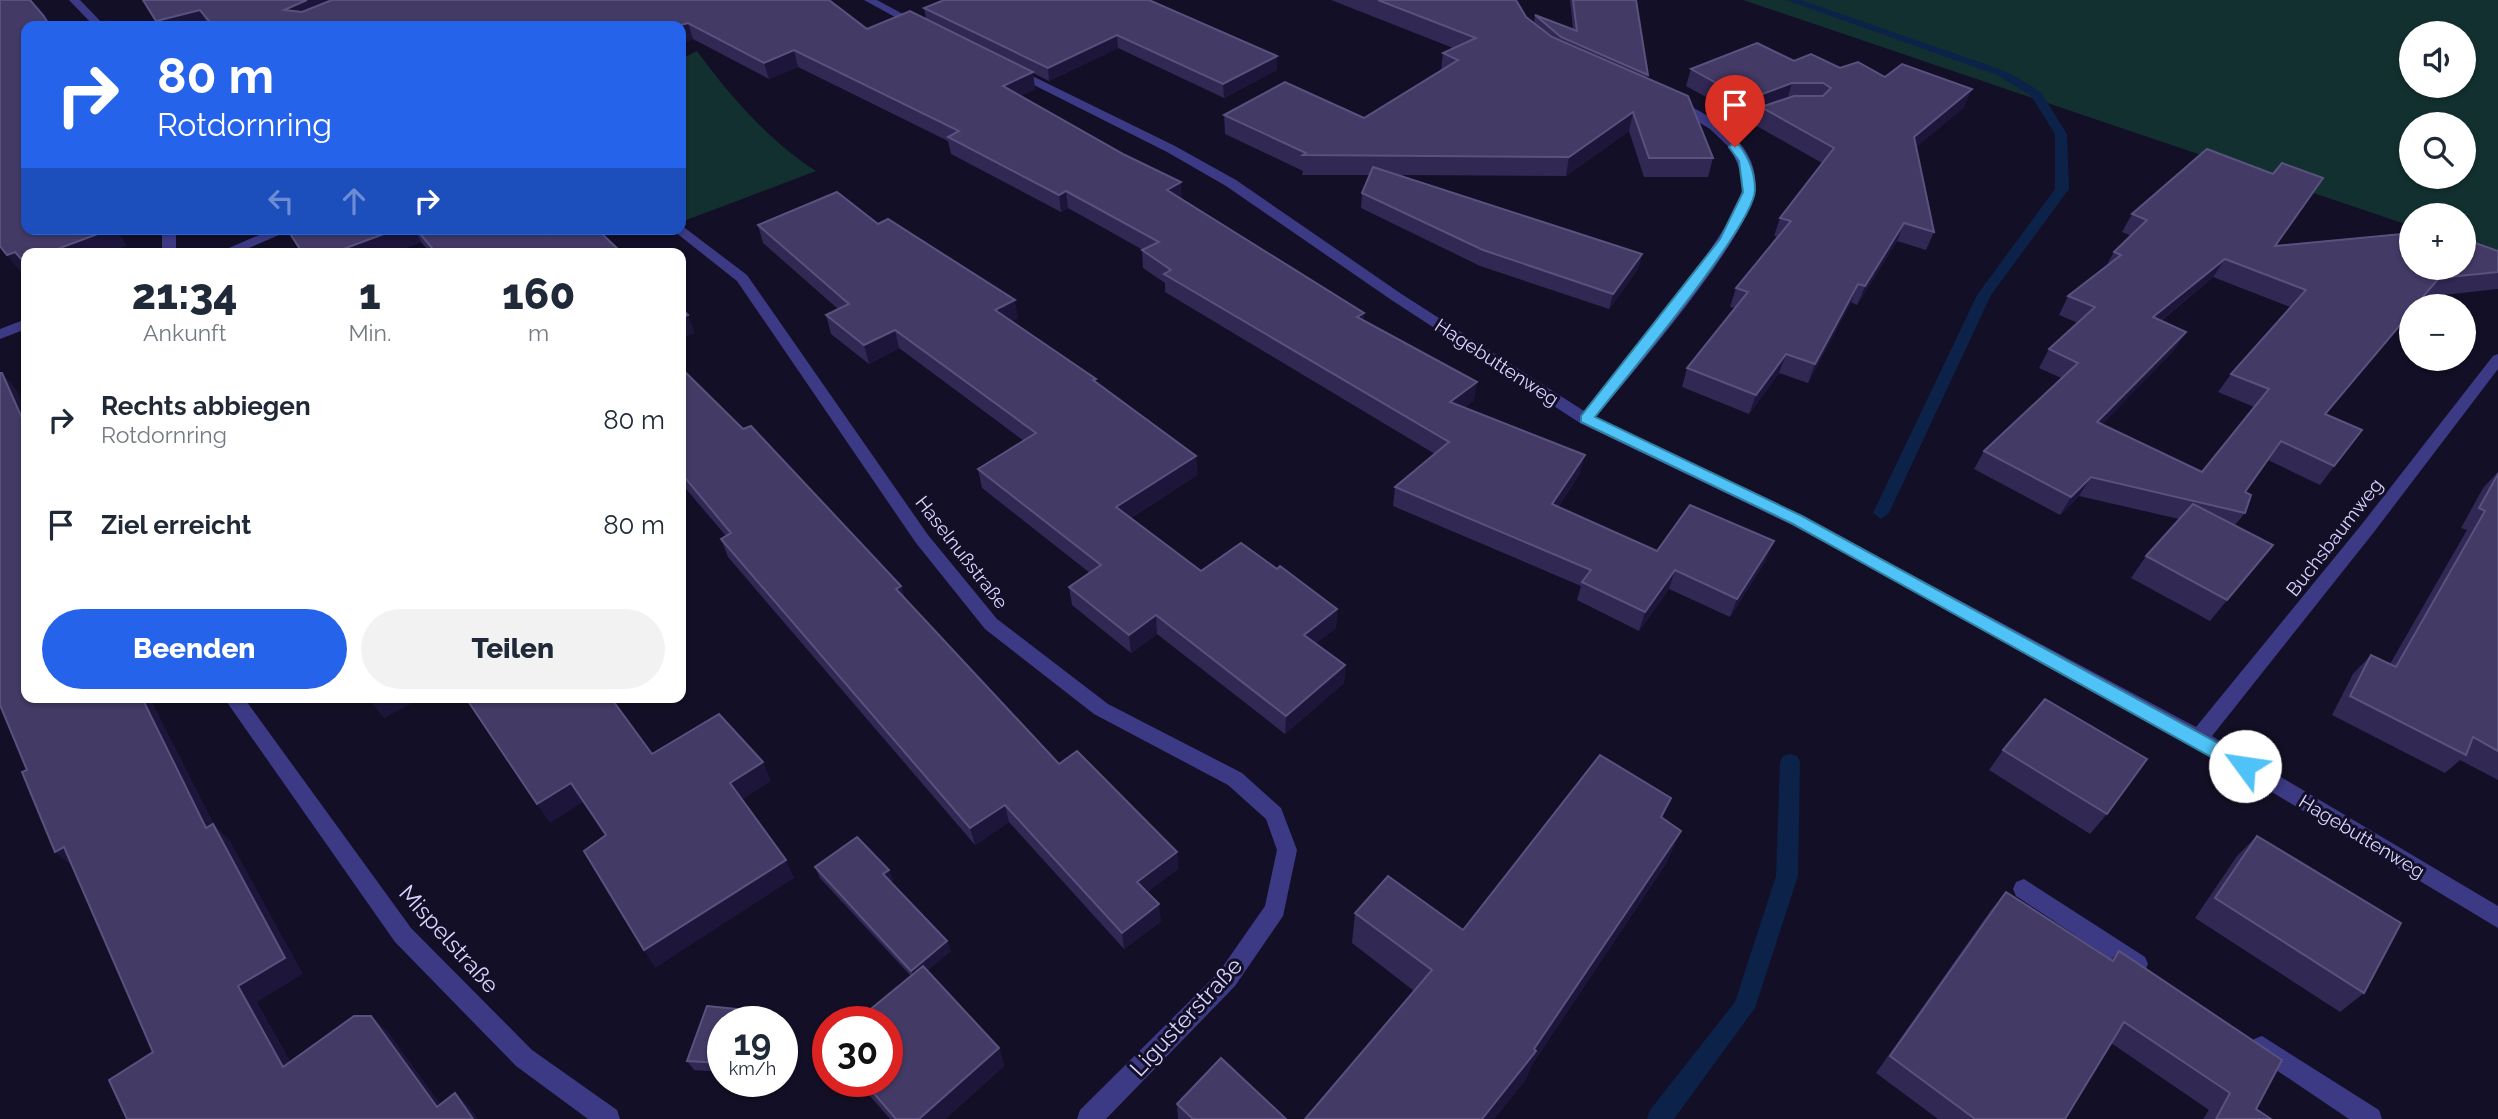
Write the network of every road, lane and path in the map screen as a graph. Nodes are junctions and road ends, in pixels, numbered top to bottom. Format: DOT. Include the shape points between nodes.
graph roads {
  1 [pos="74,0"];
  2 [pos="869,0"];
  3 [pos="95,21"];
  4 [pos="931,32"];
  5 [pos="1006,67"];
  6 [pos="1658,97"];
  7 [pos="1787,107"];
  8 [pos="1722,130"];
  9 [pos="686,234"];
  10 [pos="271,235"];
  11 [pos="237,248"];
  12 [pos="21,326"];
  13 [pos="0,334"];
  14 [pos="2498,359"];
  15 [pos="1586,419"];
  16 [pos="237,703"];
  17 [pos="2199,738"];
  18 [pos="2024,889"];
  19 [pos="1275,909"];
  20 [pos="2498,918"];
  21 [pos="2151,973"];
  22 [pos="2243,1035"];
  23 [pos="608,1119"];
  24 [pos="1089,1119"];
  25 [pos="2370,1119"];
  1 -- 3 [label="street"];
  2 -- 4 [label="street"];
  5 -- 15 [label="street, Hagebuttenweg" via="1231,183"];
  6 -- 8 [label="street" via="1693,111"];
  7 -- 8 [label="street"];
  8 -- 15 [label="street" via="1745,161 1749,192 1726,239"];
  9 -- 19 [label="street, Haselnußstraße" via="742,278 922,539 991,624 1101,709 1235,779 1274,814 1287,850"];
  10 -- 11 [label="street"];
  12 -- 13 [label="street"];
  14 -- 17 [label="street, Buchsbaumweg"];
  15 -- 17 [label="street, Hagebuttenweg" via="1796,520"];
  16 -- 23 [label="street, Mispelstraße" via="403,935 524,1058"];
  17 -- 20 [label="street, Hagebuttenweg"];
  18 -- 21 [label="street"];
  19 -- 24 [label="street, Ligusterstraße" via="1227,979"];
  22 -- 25 [label="street"];
}
